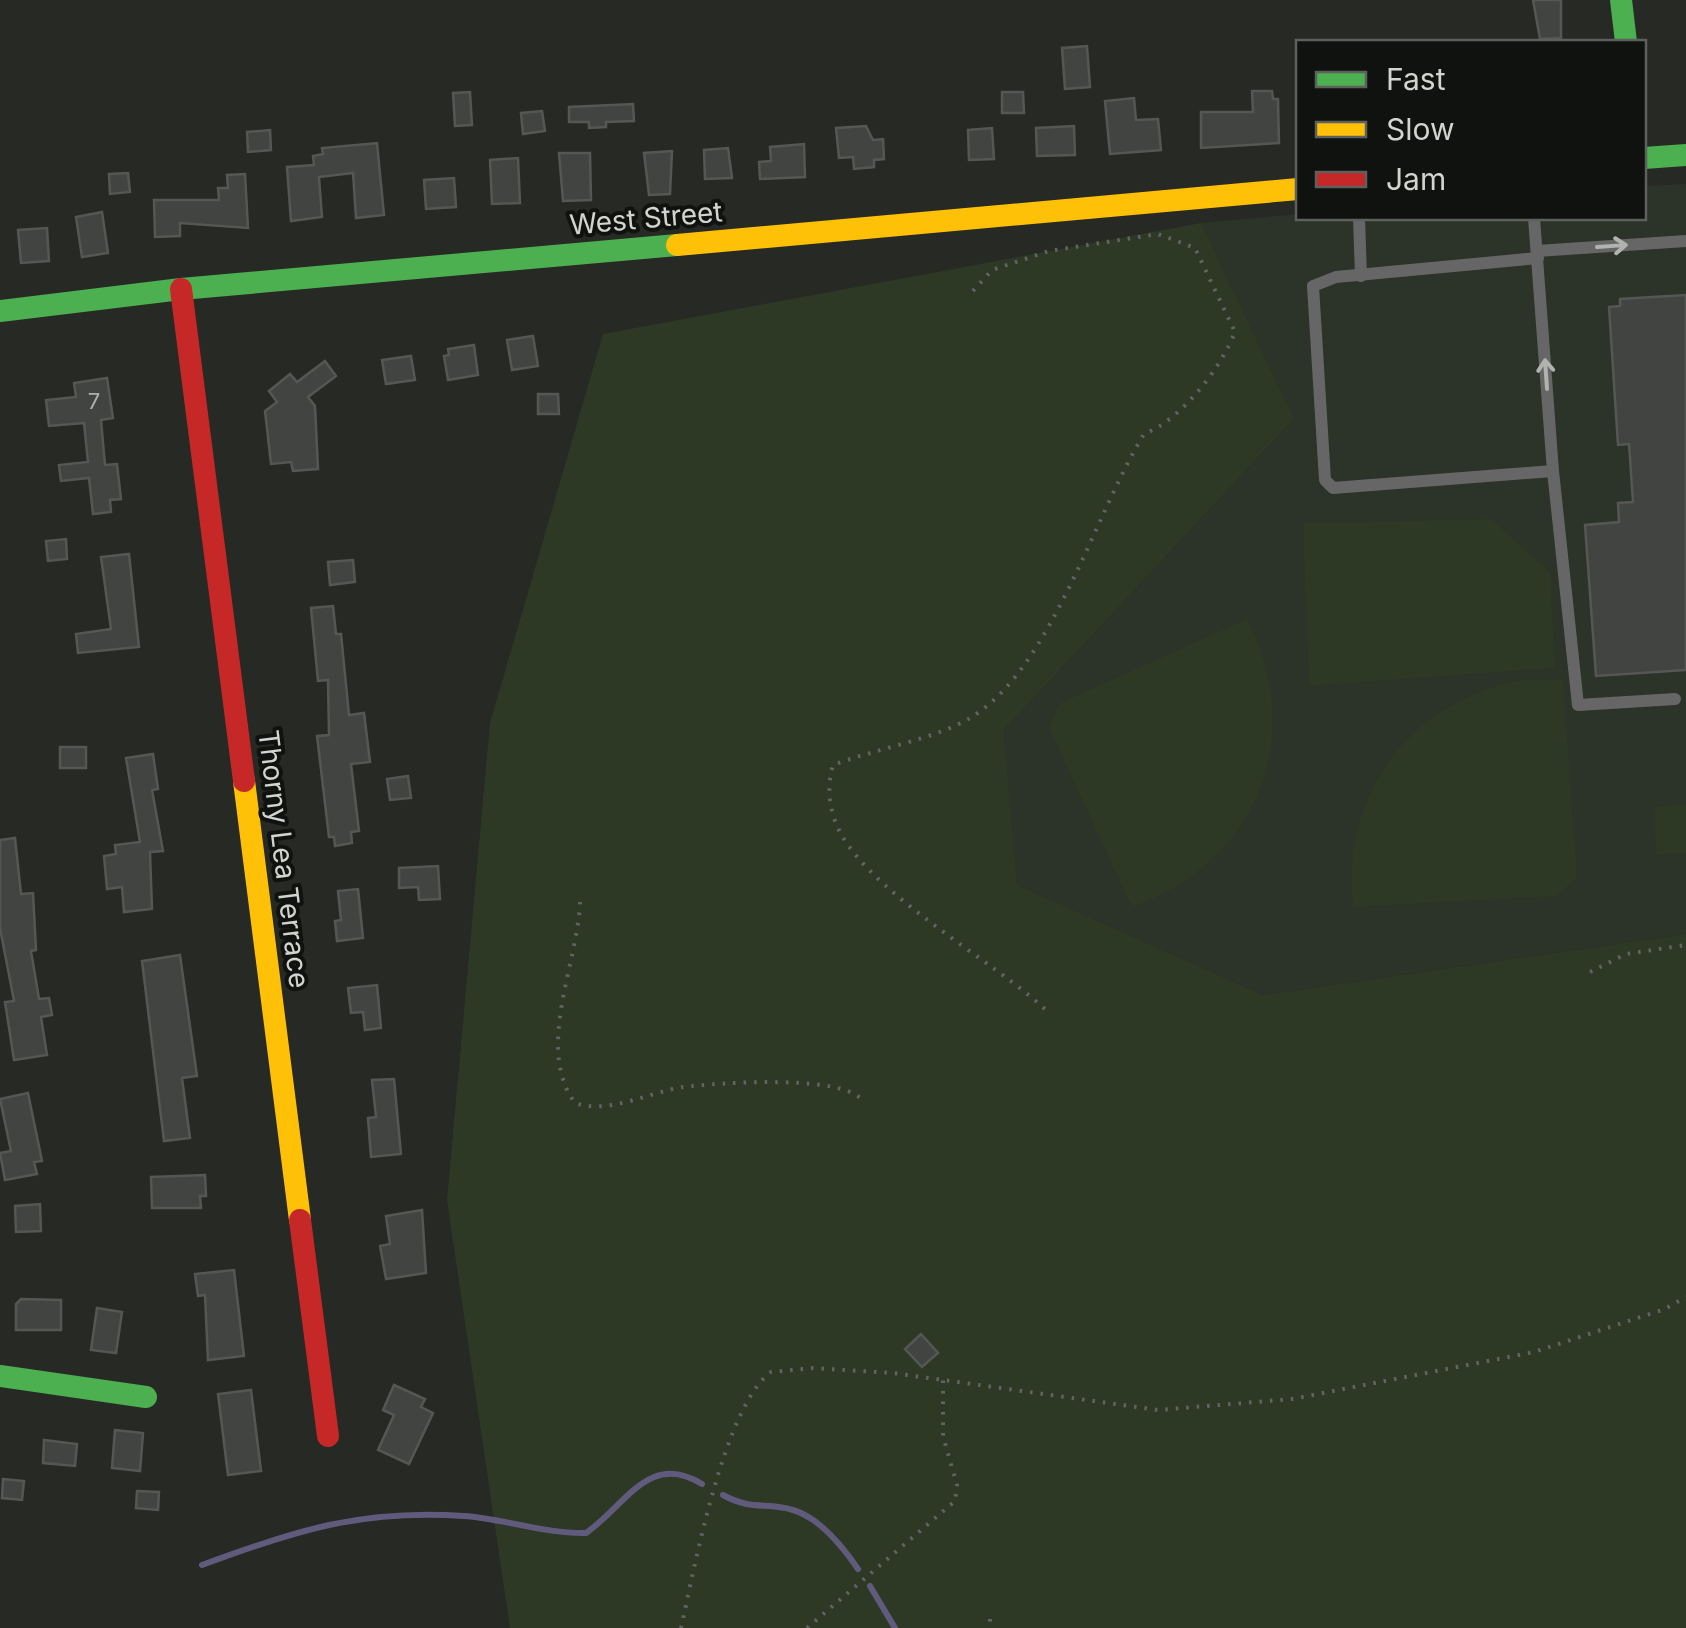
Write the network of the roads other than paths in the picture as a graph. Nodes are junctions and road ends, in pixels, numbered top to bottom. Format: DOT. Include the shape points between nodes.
graph roads {
  1 [pos="1621,0"];
  2 [pos="1626,40"];
  3 [pos="1686,155"];
  4 [pos="1646,158"];
  5 [pos="1296,189"];
  6 [pos="1358,220"];
  7 [pos="1534,220"];
  8 [pos="1686,240"];
  9 [pos="1538,255"];
  10 [pos="1361,276"];
  11 [pos="181,290"];
  12 [pos="0,310"];
  13 [pos="1553,471"];
  14 [pos="1675,699"];
  15 [pos="0,1376"];
  16 [pos="146,1397"];
  17 [pos="328,1436"];
  1 -- 2 [label="street"];
  3 -- 4 [label="street"];
  5 -- 11 [label="street, West Street"];
  6 -- 10 [label="lane"];
  7 -- 9 [label="lane"];
  9 -- 8 [label="lane, one-way"];
  9 -- 10 [label="lane"];
  13 -- 9 [label="lane, one-way"];
  10 -- 13 [label="lane" via="1313,286 1328,486"];
  11 -- 12 [label="street, West Street"];
  11 -- 17 [label="street, Thorny Lea Terrace"];
  13 -- 14 [label="lane" via="1578,705"];
  15 -- 16 [label="street"];
}
